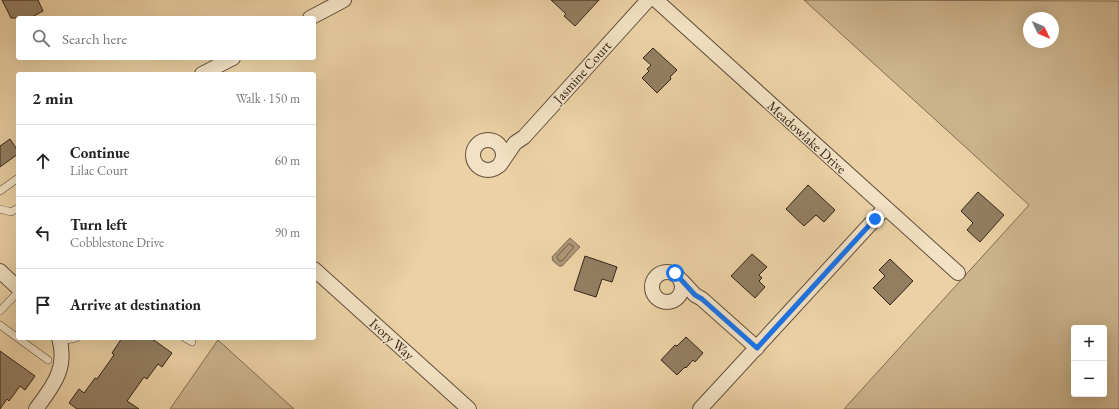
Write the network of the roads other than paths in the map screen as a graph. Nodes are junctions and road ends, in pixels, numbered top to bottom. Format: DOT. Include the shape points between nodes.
graph roads {
  1 [pos="344,0"];
  2 [pos="648,0"];
  3 [pos="656,0"];
  4 [pos="314,16"];
  5 [pos="229,60"];
  6 [pos="206,72"];
  7 [pos="496,142"];
  8 [pos="515,143"];
  9 [pos="500,165"];
  10 [pos="16,179"];
  11 [pos="0,191"];
  12 [pos="885,208"];
  13 [pos="0,209"];
  14 [pos="16,209"];
  15 [pos="0,271"];
  16 [pos="316,271"];
  17 [pos="958,273"];
  18 [pos="682,281"];
  19 [pos="16,286"];
  20 [pos="16,294"];
  21 [pos="695,295"];
  22 [pos="676,300"];
  23 [pos="0,311"];
  24 [pos="0,325"];
  25 [pos="16,337"];
  26 [pos="21,340"];
  27 [pos="59,340"];
  28 [pos="757,348"];
  29 [pos="48,360"];
  30 [pos="40,408"];
  31 [pos="469,409"];
  32 [pos="700,409"];
  1 -- 4 [label="street"];
  2 -- 8 [label="street, Jasmine Court" via="524,137"];
  3 -- 12 [label="street, Meadowlake Drive"];
  5 -- 6 [label="street"];
  7 -- 8 [label="street"];
  7 -- 9 [label="street" via="503,155"];
  7 -- 9 [label="street" via="486,140 477,144 472,158 476,166 486,171"];
  8 -- 9 [label="street, Jasmine Court"];
  10 -- 11 [label="lane"];
  12 -- 17 [label="street, Meadowlake Drive"];
  12 -- 28 [label="street"];
  13 -- 14 [label="lane" via="11,212"];
  15 -- 19 [label="street"];
  16 -- 31 [label="street, Ivory Way"];
  18 -- 21 [label="street"];
  18 -- 22 [label="street" via="682,291"];
  18 -- 22 [label="street" via="675,273 665,272 656,276 652,285 654,294 661,301"];
  20 -- 23 [label="lane"];
  21 -- 22 [label="street"];
  21 -- 28 [label="street"];
  24 -- 25 [label="lane"];
  26 -- 29 [label="lane"];
  27 -- 30 [label="street" via="61,366"];
  28 -- 32 [label="street"];
}
